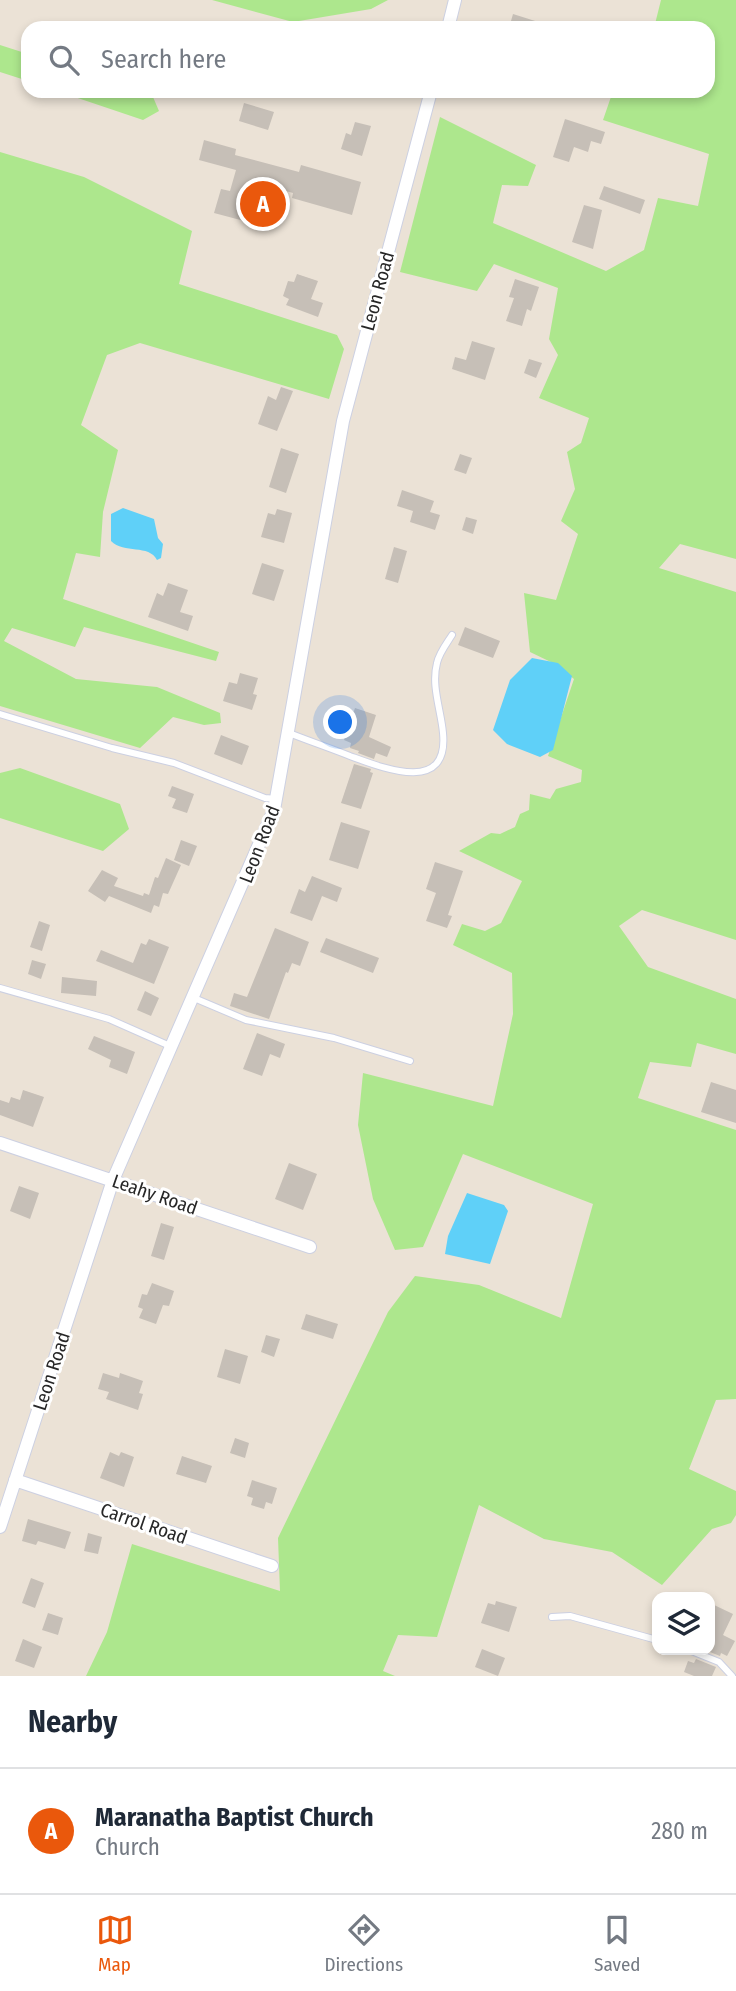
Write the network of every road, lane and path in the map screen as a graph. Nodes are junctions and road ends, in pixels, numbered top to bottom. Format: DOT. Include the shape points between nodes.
graph roads {
  1 [pos="455,0"];
  2 [pos="450,21"];
  3 [pos="429,98"];
  4 [pos="452,635"];
  5 [pos="0,714"];
  6 [pos="289,733"];
  7 [pos="277,799"];
  8 [pos="0,988"];
  9 [pos="194,998"];
  10 [pos="172,1047"];
  11 [pos="410,1061"];
  12 [pos="0,1143"];
  13 [pos="113,1180"];
  14 [pos="310,1247"];
  15 [pos="15,1480"];
  16 [pos="0,1527"];
  17 [pos="272,1566"];
  18 [pos="552,1617"];
  19 [pos="652,1639"];
  20 [pos="701,1655"];
  21 [pos="728,1675"];
  1 -- 2 [label="street"];
  3 -- 6 [label="street, Leon Road" via="343,421"];
  4 -- 6 [label="lane" via="437,660 443,749 432,767 422,772 388,770"];
  5 -- 7 [label="lane"];
  6 -- 7 [label="street, Leon Road"];
  7 -- 9 [label="street, Leon Road"];
  8 -- 10 [label="lane" via="109,1019"];
  9 -- 10 [label="street, Leon Road"];
  9 -- 11 [label="lane" via="246,1020 334,1038"];
  10 -- 13 [label="street, Leon Road"];
  12 -- 13 [label="street, Leahy Road"];
  13 -- 14 [label="street, Leahy Road"];
  13 -- 15 [label="street, Leon Road"];
  15 -- 16 [label="street, Leon Road"];
  15 -- 17 [label="street, Carrol Road"];
  18 -- 19 [label="lane" via="570,1616"];
  20 -- 21 [label="lane" via="719,1662"];
}
